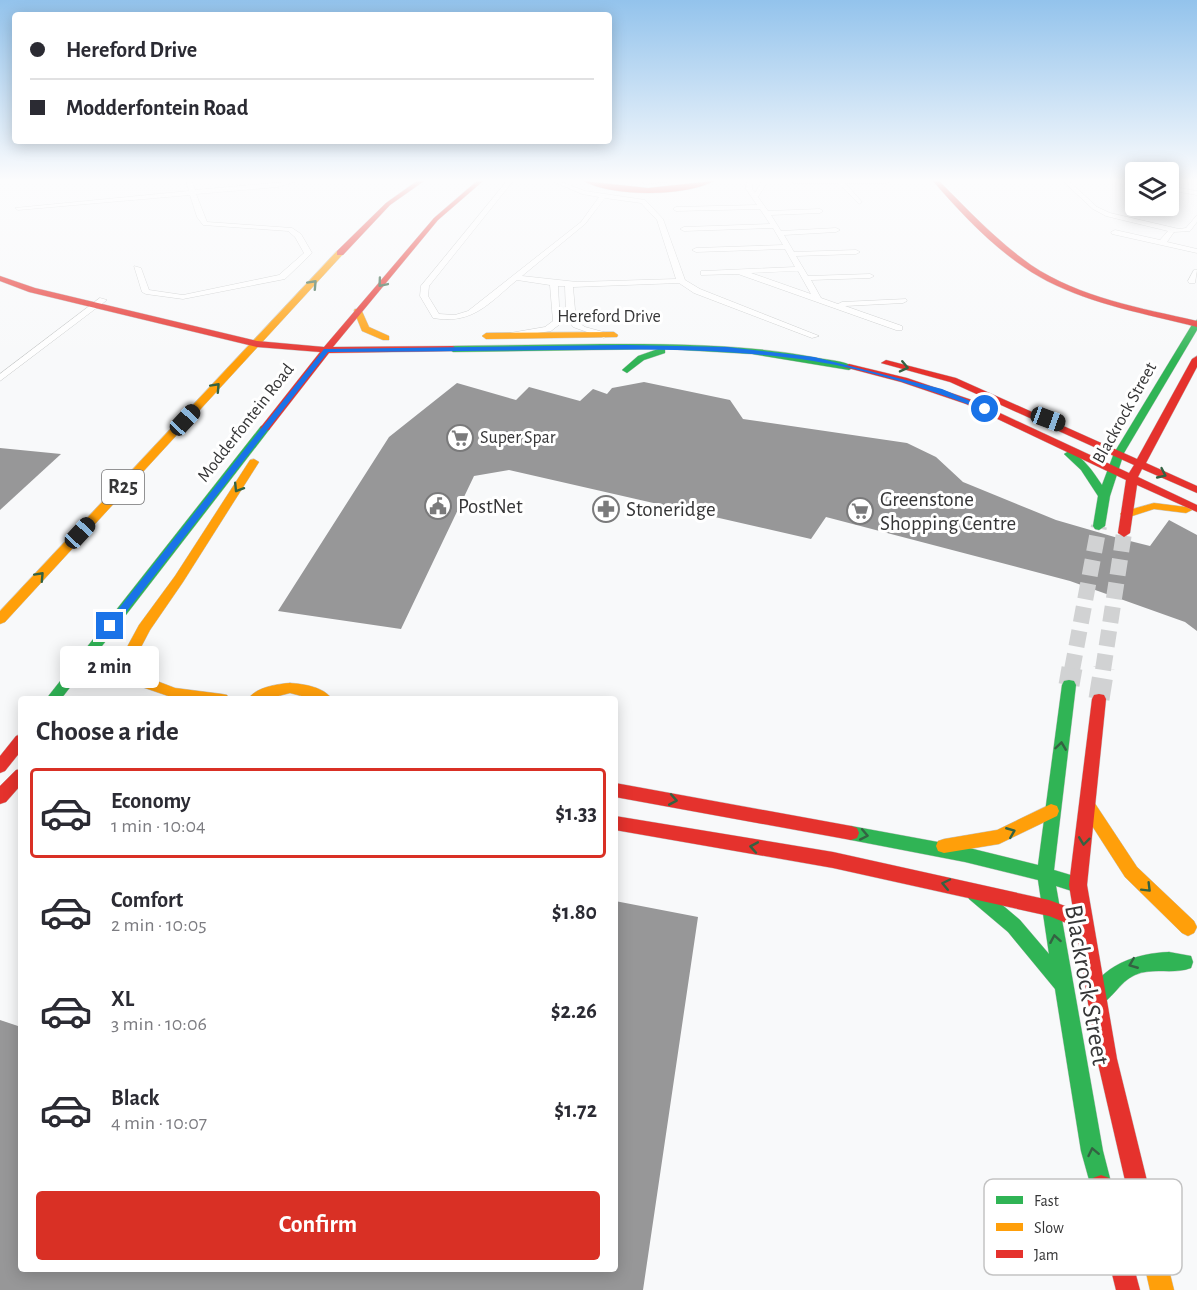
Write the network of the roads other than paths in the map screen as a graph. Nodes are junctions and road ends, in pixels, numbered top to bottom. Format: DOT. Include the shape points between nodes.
graph roads {
  1 [pos="301,241"];
  2 [pos="353,241"];
  3 [pos="417,241"];
  4 [pos="461,241"];
  5 [pos="560,241"];
  6 [pos="667,241"];
  7 [pos="784,241"];
  8 [pos="1000,241"];
  9 [pos="1012,241"];
  10 [pos="1143,241"];
  11 [pos="1154,241"];
  12 [pos="1162,243"];
  13 [pos="1139,249"];
  14 [pos="696,250"];
  15 [pos="790,251"];
  16 [pos="1197,251"];
  17 [pos="856,252"];
  18 [pos="137,268"];
  19 [pos="801,269"];
  20 [pos="737,271"];
  21 [pos="1197,272"];
  22 [pos="704,273"];
  23 [pos="0,276"];
  24 [pos="870,276"];
  25 [pos="516,277"];
  26 [pos="806,278"];
  27 [pos="1192,280"];
  28 [pos="681,281"];
  29 [pos="554,285"];
  30 [pos="569,286"];
  31 [pos="818,299"];
  32 [pos="903,301"];
  33 [pos="100,302"];
  34 [pos="834,305"];
  35 [pos="358,311"];
  36 [pos="1197,322"];
  37 [pos="899,328"];
  38 [pos="268,333"];
  39 [pos="511,335"];
  40 [pos="604,335"];
  41 [pos="471,336"];
  42 [pos="815,336"];
  43 [pos="386,338"];
  44 [pos="335,339"];
  45 [pos="257,344"];
  46 [pos="625,347"];
  47 [pos="684,347"];
  48 [pos="326,351"];
  49 [pos="1197,359"];
  50 [pos="627,370"];
  51 [pos="0,378"];
  52 [pos="1006,403"];
  53 [pos="274,417"];
  54 [pos="1018,423"];
  55 [pos="1131,430"];
  56 [pos="1119,453"];
  57 [pos="1140,463"];
  58 [pos="1112,468"];
  59 [pos="1132,478"];
  60 [pos="1197,490"];
  61 [pos="1104,496"];
  62 [pos="1197,510"];
  63 [pos="1126,514"];
  64 [pos="1099,526"];
  65 [pos="1124,533"];
  66 [pos="0,619"];
  67 [pos="1070,685"];
  68 [pos="55,696"];
  69 [pos="198,696"];
  70 [pos="262,696"];
  71 [pos="320,696"];
  72 [pos="1099,699"];
  73 [pos="18,744"];
  74 [pos="0,767"];
  75 [pos="18,778"];
  76 [pos="618,791"];
  77 [pos="0,797"];
  78 [pos="1088,807"];
  79 [pos="1051,811"];
  80 [pos="618,824"];
  81 [pos="933,848"];
  82 [pos="1045,874"];
  83 [pos="1078,885"];
  84 [pos="969,890"];
  85 [pos="1049,908"];
  86 [pos="1083,921"];
  87 [pos="1188,927"];
  88 [pos="1184,962"];
  89 [pos="1063,984"];
  90 [pos="1096,998"];
  91 [pos="1099,1179"];
  92 [pos="1136,1179"];
  93 [pos="1124,1275"];
  94 [pos="1158,1275"];
  95 [pos="1128,1290"];
  96 [pos="1162,1290"];
  1 -- 18 [label="street" via="308,253 282,277 183,297 146,292"];
  38 -- 2 [label="street, Modderfontein Road / R25, one-way"];
  3 -- 35 [label="street, Modderfontein Road, one-way"];
  4 -- 25 [label="street" via="425,286 424,296 436,316 456,318 471,313"];
  5 -- 25 [label="street"];
  6 -- 28 [label="street"];
  7 -- 15 [label="street"];
  8 -- 36 [label="street" via="1050,279 1094,296"];
  9 -- 36 [label="street" via="1054,274 1106,295"];
  10 -- 13 [label="street"];
  11 -- 12 [label="street"];
  12 -- 16 [label="street"];
  14 -- 15 [label="street"];
  15 -- 17 [label="street"];
  15 -- 19 [label="street"];
  19 -- 20 [label="street"];
  19 -- 26 [label="street"];
  20 -- 22 [label="street"];
  20 -- 31 [label="street"];
  21 -- 27 [label="street"];
  23 -- 33 [label="street, Hereford Drive"];
  24 -- 26 [label="street"];
  25 -- 29 [label="street"];
  26 -- 31 [label="street"];
  28 -- 30 [label="street"];
  28 -- 42 [label="street" via="697,291"];
  29 -- 30 [label="street"];
  29 -- 39 [label="street" via="558,322 548,329"];
  30 -- 40 [label="street" via="571,324"];
  31 -- 34 [label="street"];
  32 -- 34 [label="street"];
  33 -- 38 [label="street, Hereford Drive"];
  33 -- 45 [label="street, Hereford Drive"];
  33 -- 51 [label="street"];
  34 -- 37 [label="street"];
  35 -- 43 [label="street" via="365,328"];
  35 -- 44 [label="street, Modderfontein Road"];
  36 -- 55 [label="street, Blackrock Street"];
  38 -- 44 [label="street, Hereford Drive"];
  38 -- 45 [label="street, Modderfontein Road / R25"];
  39 -- 40 [label="street, Hereford Drive"];
  39 -- 41 [label="street, Hereford Drive"];
  40 -- 52 [label="street, Hereford Drive, one-way" via="708,337 796,346 920,370"];
  41 -- 43 [label="street, Hereford Drive"];
  41 -- 46 [label="street" via="615,341"];
  43 -- 44 [label="street, Hereford Drive"];
  44 -- 48 [label="street, Modderfontein Road"];
  45 -- 48 [label="street, Hereford Drive"];
  66 -- 45 [label="street, Modderfontein Road / R25, one-way"];
  46 -- 47 [label="street, Hereford Drive"];
  46 -- 48 [label="street, Hereford Drive"];
  47 -- 50 [label="street" via="647,355"];
  47 -- 54 [label="street, Hereford Drive" via="778,354 858,368 940,391"];
  48 -- 53 [label="street, Modderfontein Road"];
  49 -- 57 [label="street, Blackrock Street"];
  52 -- 55 [label="street" via="1094,433 1112,435"];
  52 -- 56 [label="street, Hereford Drive"];
  53 -- 68 [label="street, Modderfontein Road"];
  53 -- 69 [label="street, one-way" via="248,472 133,649 132,662 144,682 174,693"];
  54 -- 58 [label="street, Hereford Drive"];
  54 -- 61 [label="street" via="1078,462"];
  55 -- 56 [label="street, Blackrock Street"];
  56 -- 57 [label="street, Hereford Drive"];
  56 -- 58 [label="street, Blackrock Street"];
  57 -- 59 [label="street, Blackrock Street"];
  57 -- 60 [label="street, Hereford Drive, one-way"];
  58 -- 59 [label="street, Hereford Drive"];
  58 -- 61 [label="street, Blackrock Street"];
  59 -- 62 [label="street, Hereford Drive"];
  59 -- 63 [label="street, Blackrock Street"];
  61 -- 64 [label="street, Blackrock Street"];
  62 -- 63 [label="street" via="1161,506"];
  63 -- 65 [label="street, Blackrock Street"];
  79 -- 67 [label="street, Blackrock Street, one-way"];
  70 -- 71 [label="street" via="290,687 305,688"];
  72 -- 78 [label="street, Blackrock Street"];
  73 -- 74 [label="street"];
  75 -- 77 [label="street"];
  76 -- 81 [label="street, one-way"];
  78 -- 83 [label="street, Blackrock Street, one-way"];
  78 -- 87 [label="street, one-way" via="1131,872"];
  81 -- 79 [label="street, one-way" via="999,837"];
  79 -- 82 [label="street, Blackrock Street"];
  84 -- 80 [label="street, one-way" via="833,860"];
  81 -- 82 [label="street"];
  82 -- 83 [label="street"];
  82 -- 85 [label="street, Blackrock Street"];
  83 -- 86 [label="street, Blackrock Street"];
  84 -- 85 [label="street"];
  84 -- 89 [label="street" via="1014,926"];
  85 -- 86 [label="street"];
  89 -- 85 [label="street, Blackrock Street, one-way"];
  86 -- 90 [label="street, Blackrock Street"];
  88 -- 90 [label="street, one-way" via="1150,959 1134,963 1119,971"];
  91 -- 89 [label="street, Blackrock Street, one-way"];
  90 -- 92 [label="street, Blackrock Street"];
  95 -- 93 [label="street, Blackrock Street, one-way"];
  94 -- 96 [label="street, Blackrock Street"];
}
